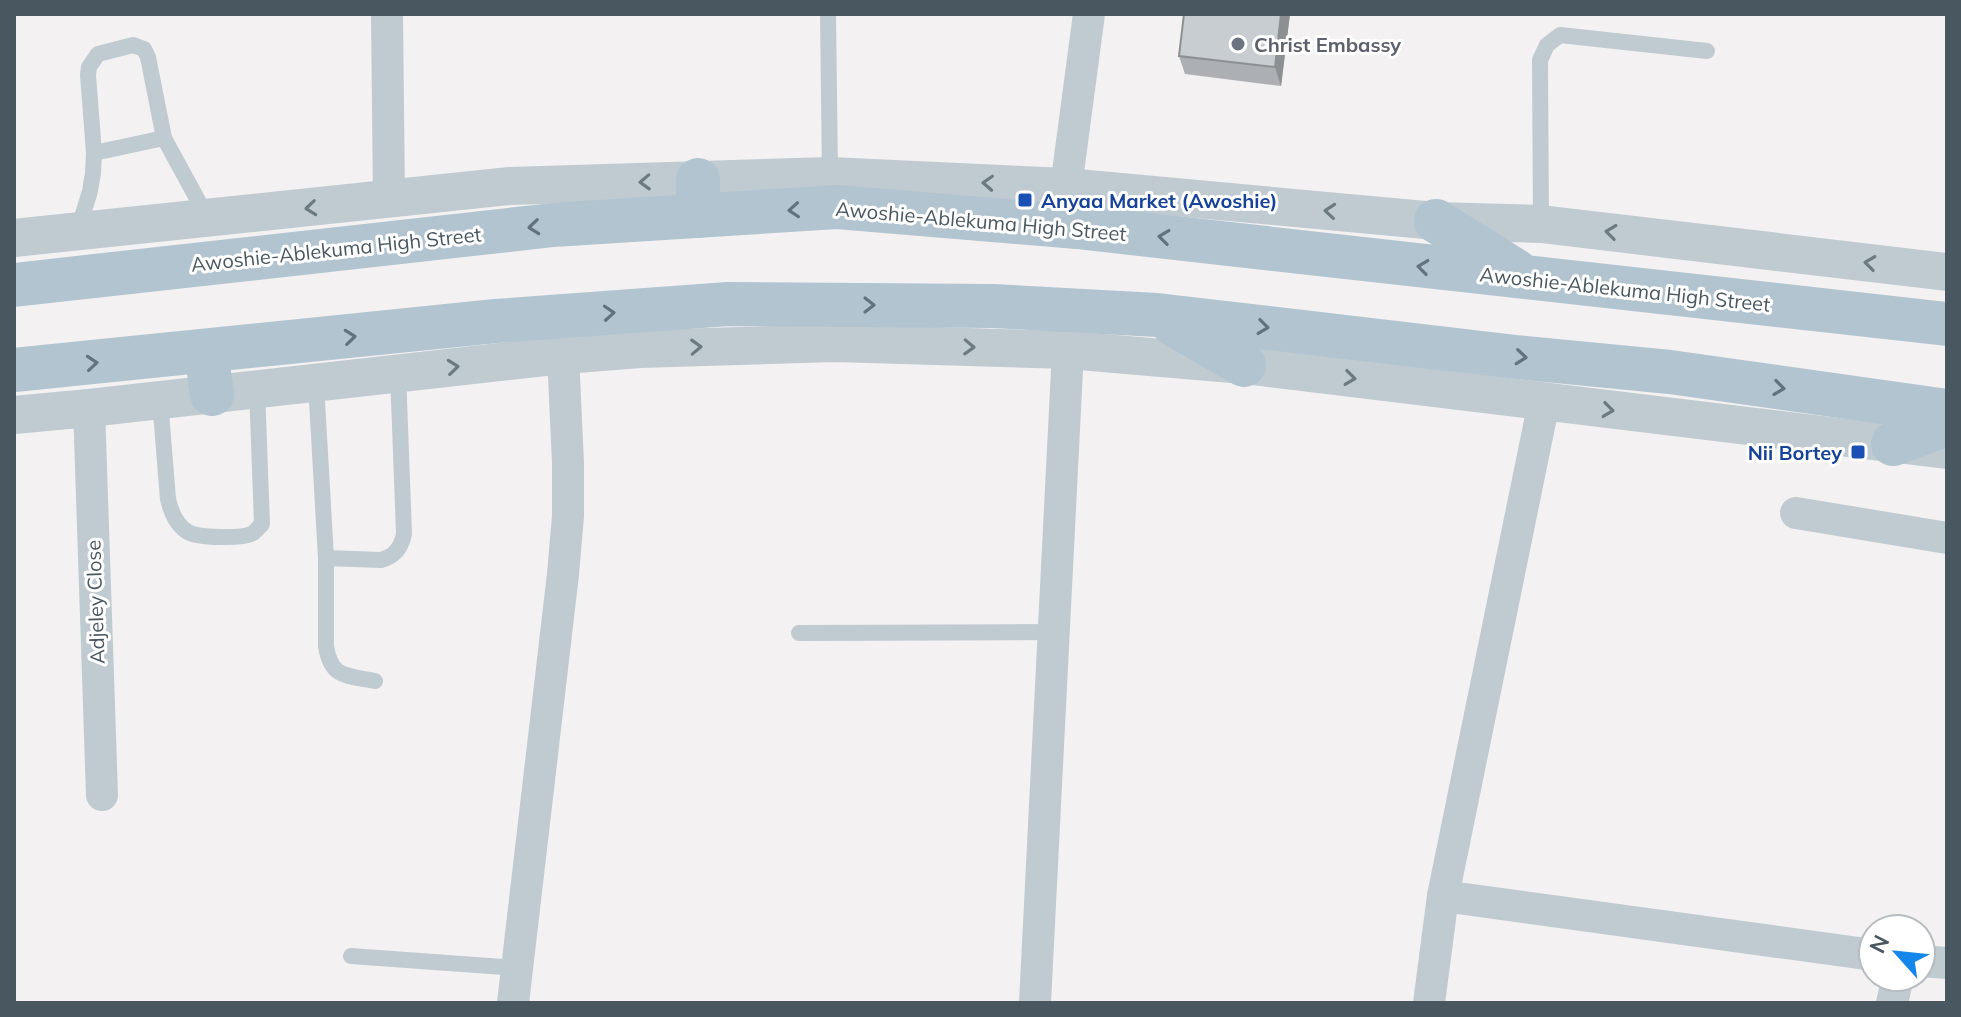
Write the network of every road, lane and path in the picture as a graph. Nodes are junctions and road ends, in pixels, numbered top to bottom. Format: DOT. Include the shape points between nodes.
graph roads {
  1 [pos="387,14"];
  2 [pos="828,14"];
  3 [pos="1089,14"];
  4 [pos="1707,51"];
  5 [pos="164,138"];
  6 [pos="94,153"];
  7 [pos="830,176"];
  8 [pos="1066,187"];
  9 [pos="698,198"];
  10 [pos="389,200"];
  11 [pos="208,219"];
  12 [pos="1436,221"];
  13 [pos="1541,224"];
  14 [pos="74,232"];
  15 [pos="14,238"];
  16 [pos="1947,272"];
  17 [pos="1528,279"];
  18 [pos="14,285"];
  19 [pos="1157,315"];
  20 [pos="1947,324"];
  21 [pos="1068,350"];
  22 [pos="206,351"];
  23 [pos="563,355"];
  24 [pos="1244,365"];
  25 [pos="14,370"];
  26 [pos="398,373"];
  27 [pos="316,383"];
  28 [pos="257,389"];
  29 [pos="212,394"];
  30 [pos="160,400"];
  31 [pos="1544,402"];
  32 [pos="89,408"];
  33 [pos="1947,411"];
  34 [pos="14,415"];
  35 [pos="1947,424"];
  36 [pos="1893,444"];
  37 [pos="1947,450"];
  38 [pos="1796,513"];
  39 [pos="1947,538"];
  40 [pos="326,558"];
  41 [pos="1054,632"];
  42 [pos="799,633"];
  43 [pos="375,681"];
  44 [pos="102,795"];
  45 [pos="1443,896"];
  46 [pos="1857,953"];
  47 [pos="351,956"];
  48 [pos="517,968"];
  49 [pos="513,1003"];
  50 [pos="1035,1003"];
  51 [pos="1429,1003"];
  1 -- 10 [label="street"];
  2 -- 7 [label="lane"];
  3 -- 8 [label="street"];
  4 -- 13 [label="lane" via="1560,35 1547,45 1540,60"];
  5 -- 6 [label="lane"];
  5 -- 6 [label="lane" via="148,57 133,45 98,54 89,67"];
  5 -- 11 [label="lane"];
  6 -- 14 [label="lane" via="90,191"];
  8 -- 7 [label="street, Awoshie-Ablekuma High Street, one-way"];
  7 -- 9 [label="street, Awoshie-Ablekuma High Street"];
  12 -- 8 [label="street, Awoshie-Ablekuma High Street, one-way"];
  9 -- 10 [label="street, Awoshie-Ablekuma High Street, one-way" via="510,186"];
  17 -- 9 [label="main road, Awoshie-Ablekuma High Street, one-way" via="1077,227"];
  9 -- 18 [label="main road, Awoshie-Ablekuma High Street, one-way" via="553,225"];
  10 -- 11 [label="street, Awoshie-Ablekuma High Street, one-way"];
  11 -- 14 [label="street, Awoshie-Ablekuma High Street"];
  12 -- 13 [label="street, Awoshie-Ablekuma High Street"];
  12 -- 17 [label="main road"];
  16 -- 13 [label="street, Awoshie-Ablekuma High Street, one-way"];
  14 -- 15 [label="street, Awoshie-Ablekuma High Street"];
  17 -- 20 [label="main road, Awoshie-Ablekuma High Street"];
  22 -- 19 [label="main road, one-way" via="728,304 993,306"];
  19 -- 24 [label="main road"];
  19 -- 33 [label="main road, one-way" via="1670,372"];
  23 -- 21 [label="street, one-way" via="835,343"];
  21 -- 24 [label="street"];
  21 -- 41 [label="street"];
  25 -- 22 [label="main road, one-way"];
  22 -- 29 [label="main road"];
  26 -- 23 [label="street, one-way"];
  23 -- 48 [label="street" via="568,516"];
  24 -- 31 [label="street, one-way"];
  26 -- 27 [label="street"];
  26 -- 40 [label="lane" via="403,541 396,553 381,560"];
  27 -- 28 [label="street"];
  27 -- 40 [label="lane"];
  28 -- 29 [label="street"];
  28 -- 30 [label="lane" via="262,524 241,537 196,535 172,514"];
  29 -- 30 [label="street"];
  30 -- 32 [label="street"];
  31 -- 36 [label="street, one-way"];
  31 -- 45 [label="street"];
  32 -- 34 [label="street"];
  32 -- 44 [label="street, Adjeley Close"];
  35 -- 36 [label="main road"];
  36 -- 37 [label="street"];
  38 -- 39 [label="street"];
  40 -- 43 [label="lane" via="328,661 341,674"];
  41 -- 42 [label="lane"];
  41 -- 50 [label="street"];
  45 -- 46 [label="street"];
  45 -- 51 [label="street"];
  47 -- 48 [label="lane"];
  48 -- 49 [label="street"];
}
